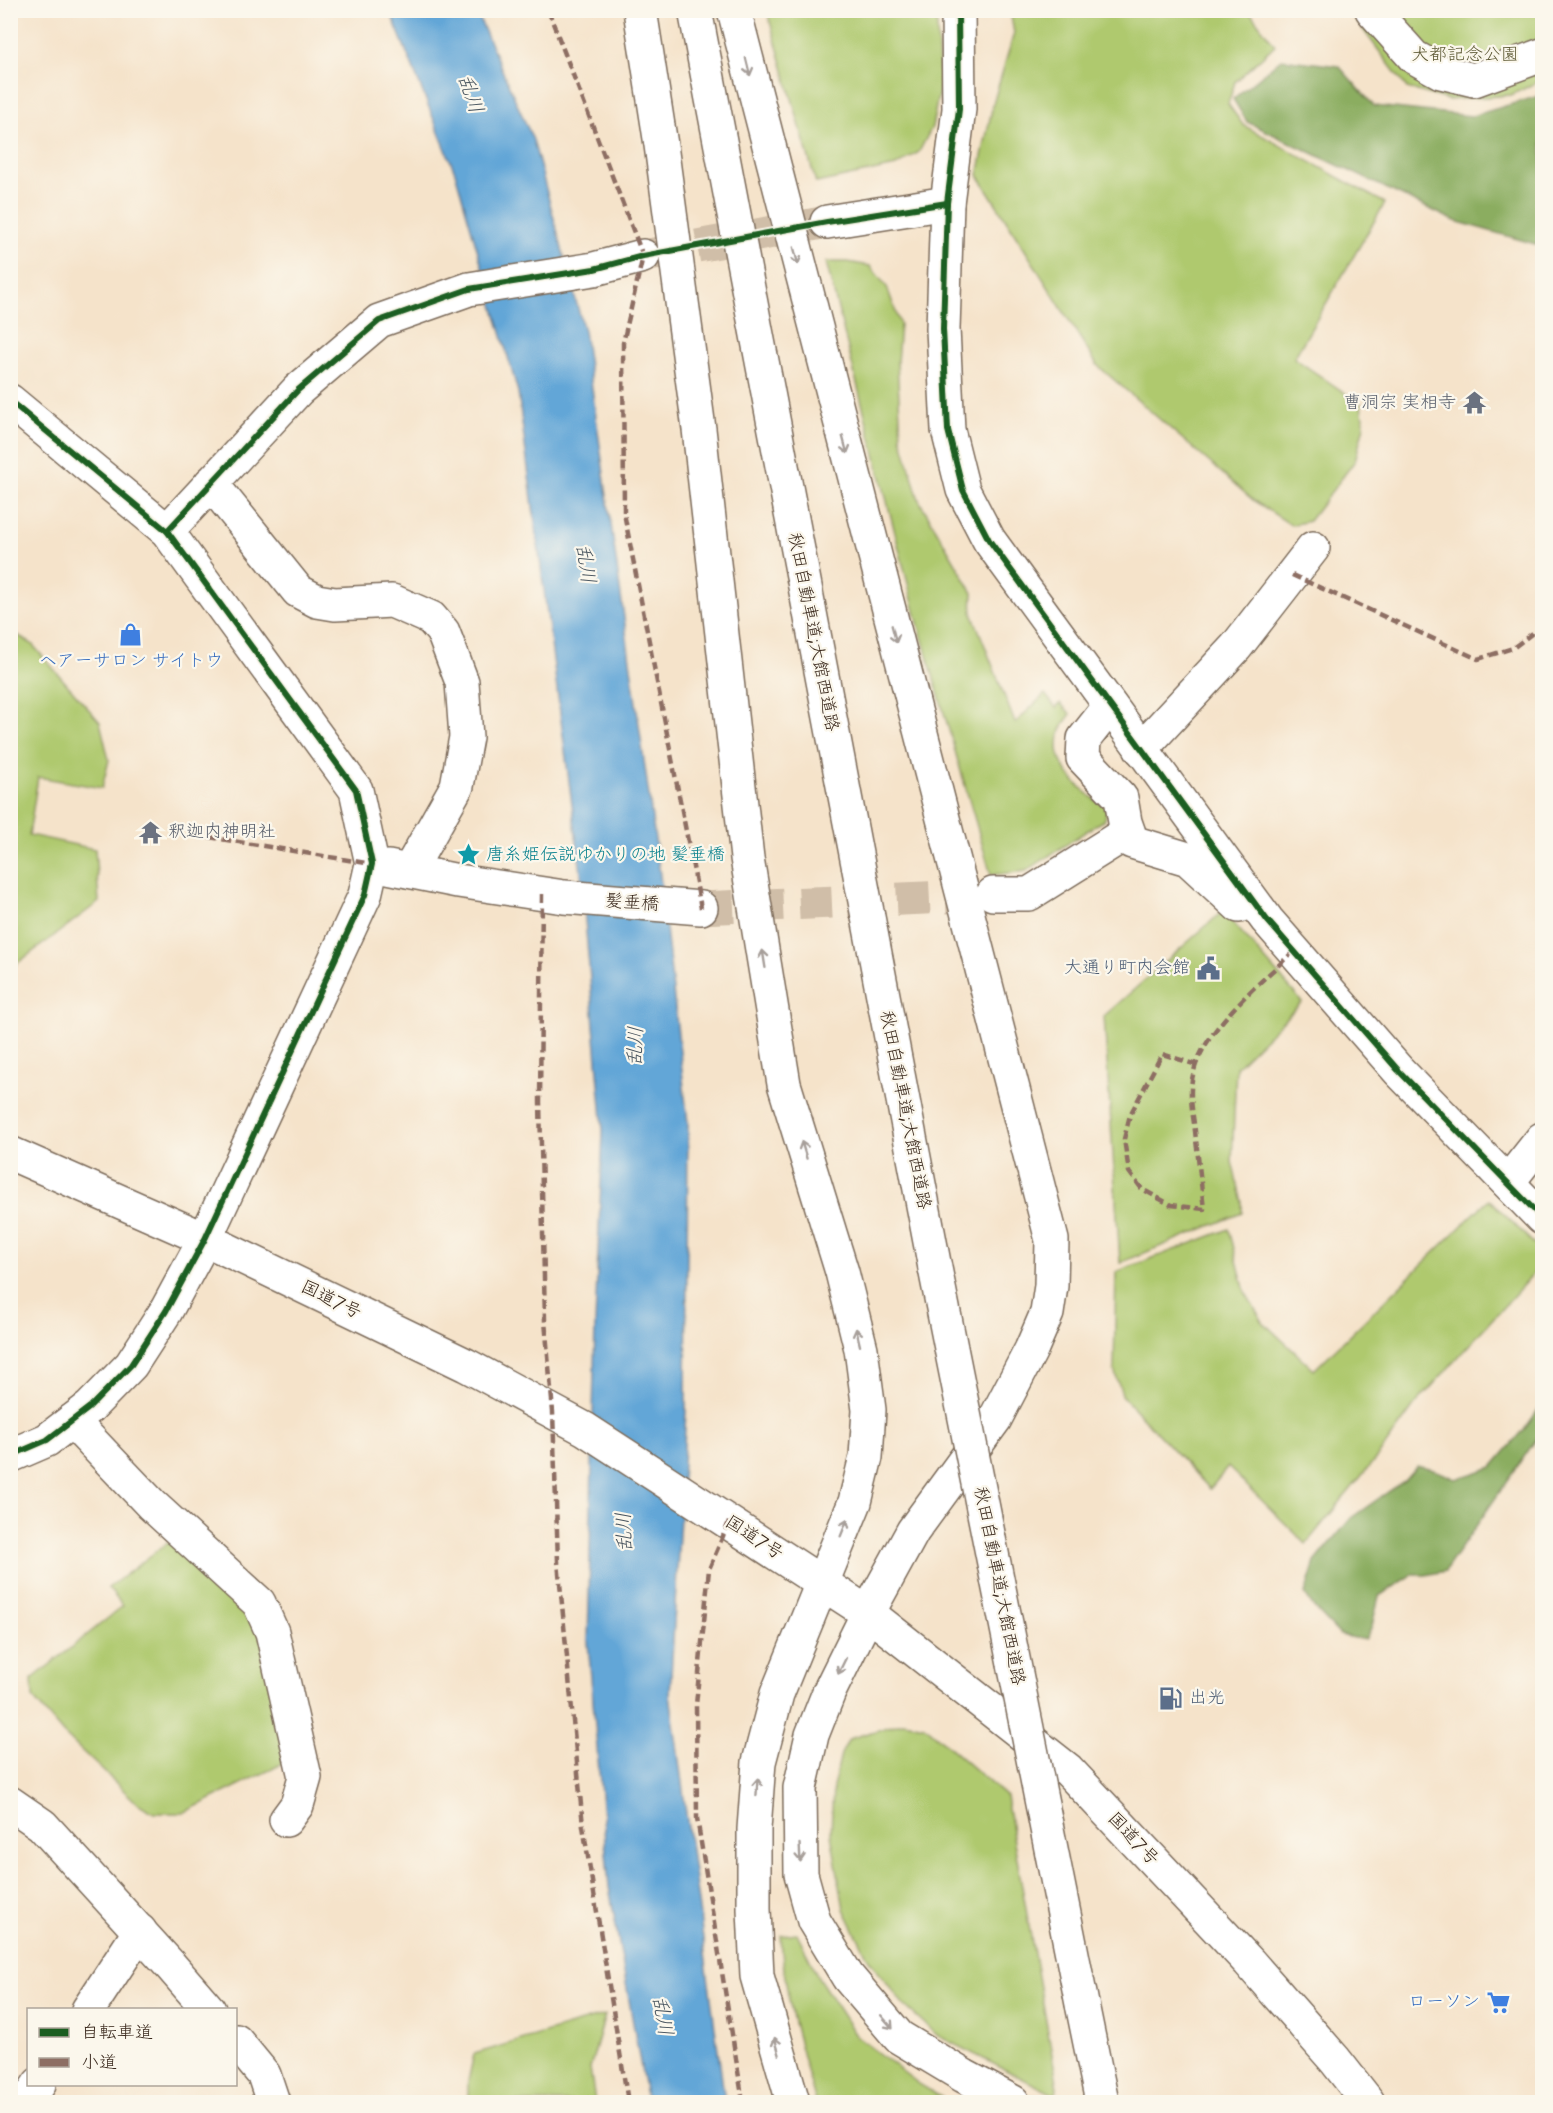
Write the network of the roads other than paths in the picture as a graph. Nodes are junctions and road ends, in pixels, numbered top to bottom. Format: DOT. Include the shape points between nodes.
graph roads {
  1 [pos="640,10"];
  2 [pos="687,10"];
  3 [pos="695,10"];
  4 [pos="734,10"];
  5 [pos="958,10"];
  6 [pos="1372,10"];
  7 [pos="1542,55"];
  8 [pos="714,116"];
  9 [pos="948,202"];
  10 [pos="827,222"];
  11 [pos="643,256"];
  12 [pos="10,401"];
  13 [pos="211,483"];
  14 [pos="167,531"];
  15 [pos="1312,548"];
  16 [pos="1110,706"];
  17 [pos="1141,749"];
  18 [pos="1128,832"];
  19 [pos="372,864"];
  20 [pos="409,871"];
  21 [pos="993,894"];
  22 [pos="701,908"];
  23 [pos="1290,947"];
  24 [pos="1542,1139"];
  25 [pos="10,1153"];
  26 [pos="1508,1182"];
  27 [pos="1542,1218"];
  28 [pos="205,1239"];
  29 [pos="72,1421"];
  30 [pos="10,1456"];
  31 [pos="822,1582"];
  32 [pos="868,1613"];
  33 [pos="10,1803"];
  34 [pos="286,1820"];
  35 [pos="140,1931"];
  36 [pos="89,2008"];
  37 [pos="207,2008"];
  38 [pos="237,2042"];
  39 [pos="38,2086"];
  40 [pos="27,2103"];
  41 [pos="273,2103"];
  42 [pos="793,2103"];
  43 [pos="1013,2103"];
  44 [pos="1102,2103"];
  45 [pos="1368,2103"];
  31 -- 1 [label="main road, one-way" via="855,1502 866,1456 869,1410 861,1349 842,1272 782,1073 747,858 699,429"];
  2 -- 8 [label="main road, 秋田自動車道;大館西道路"];
  3 -- 8 [label="main road, 秋田自動車道;大館西道路"];
  4 -- 32 [label="main road, one-way" via="1052,1240 1047,1313 1032,1350 995,1419 913,1531"];
  5 -- 9 [label="main road" via="959,109"];
  6 -- 7 [label="main road" via="1414,57 1441,72 1474,80"];
  8 -- 44 [label="main road, 秋田自動車道;大館西道路, bridge"];
  9 -- 10 [label="main road"];
  9 -- 16 [label="main road" via="943,329 948,430 963,490 989,540"];
  11 -- 13 [label="main road" via="594,269 469,289 379,321 298,390"];
  12 -- 14 [label="main road"];
  13 -- 14 [label="main road"];
  13 -- 20 [label="main road" via="298,591 317,601 335,604 392,601 431,618 443,632 462,682 466,737 457,786"];
  14 -- 19 [label="main road" via="357,790"];
  15 -- 17 [label="main road" via="1236,647"];
  16 -- 17 [label="main road"];
  16 -- 18 [label="main road" via="1084,739 1083,758 1121,798"];
  17 -- 23 [label="main road"];
  18 -- 21 [label="main road" via="1029,894"];
  18 -- 23 [label="main road" via="1132,842 1188,859"];
  19 -- 20 [label="main road, 髪垂橋"];
  19 -- 28 [label="main road" via="365,895"];
  20 -- 22 [label="main road, 髪垂橋" via="564,897"];
  23 -- 26 [label="main road" via="1398,1070"];
  24 -- 26 [label="main road"];
  25 -- 28 [label="main road, 国道7号"];
  26 -- 27 [label="main road"];
  28 -- 29 [label="main road" via="131,1365"];
  28 -- 31 [label="main road, 国道7号" via="466,1365 585,1429"];
  29 -- 30 [label="main road" via="46,1440"];
  29 -- 34 [label="main road" via="152,1505 259,1603 272,1632 305,1778 297,1805"];
  31 -- 32 [label="main road, 国道7号"];
  42 -- 31 [label="main road, one-way" via="757,1976 754,1829 759,1762 777,1694"];
  32 -- 43 [label="main road, one-way" via="812,1735 800,1788 801,1874 813,1921 848,1977 899,2037"];
  32 -- 45 [label="main road, 国道7号" via="1068,1770 1249,1962"];
  33 -- 35 [label="main road" via="42,1825"];
  35 -- 36 [label="main road"];
  35 -- 37 [label="main road"];
  38 -- 41 [label="main road" via="264,2075"];
  39 -- 40 [label="main road"];
}
